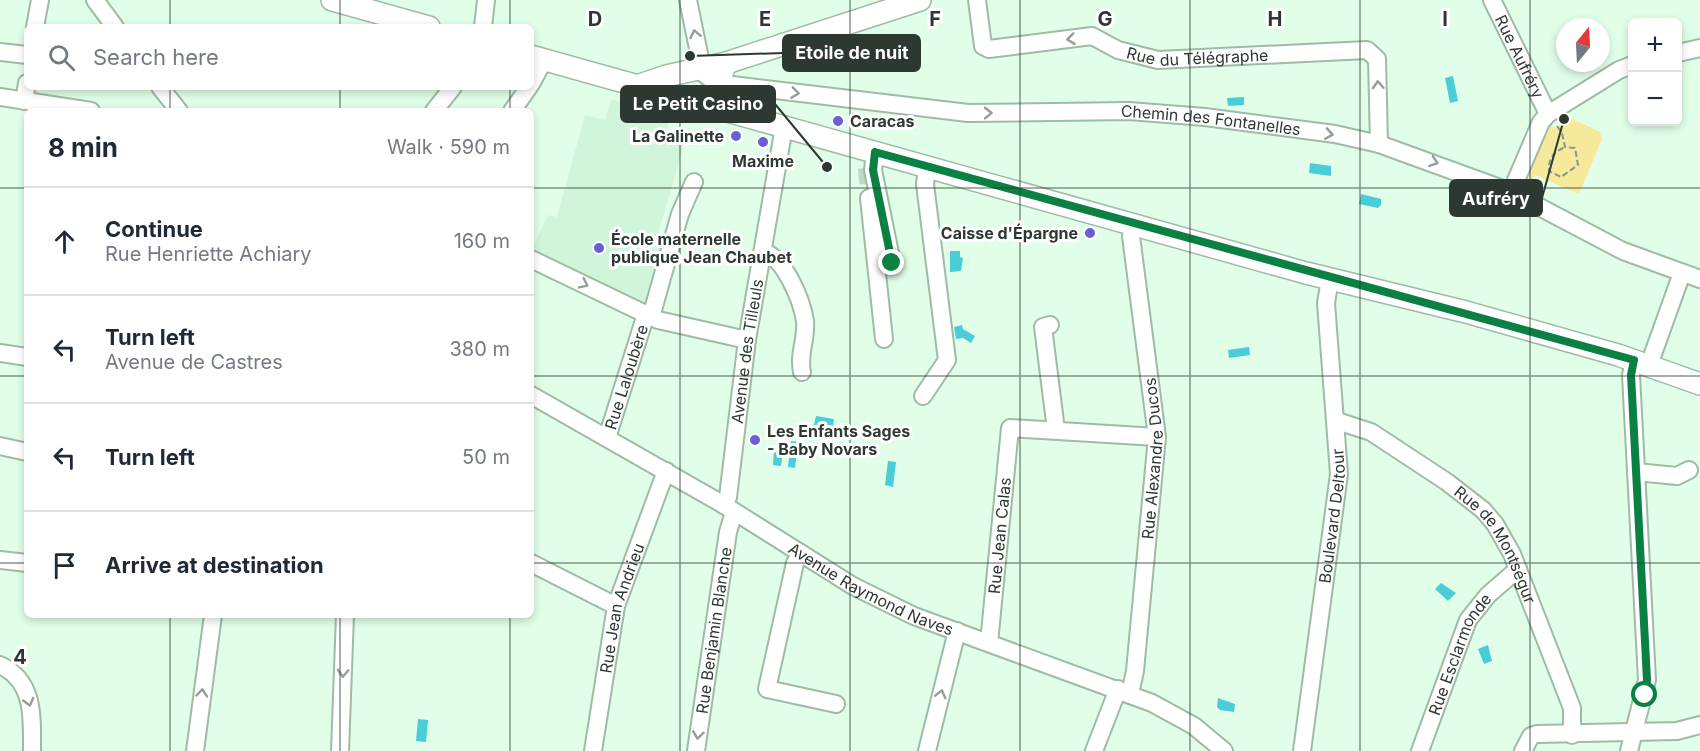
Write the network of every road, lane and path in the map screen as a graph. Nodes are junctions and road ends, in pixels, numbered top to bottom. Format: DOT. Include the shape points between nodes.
graph roads {
  1 [pos="40,0"];
  2 [pos="95,0"];
  3 [pos="332,0"];
  4 [pos="486,0"];
  5 [pos="688,0"];
  6 [pos="920,0"];
  7 [pos="977,0"];
  8 [pos="1492,0"];
  9 [pos="893,4"];
  10 [pos="36,24"];
  11 [pos="113,24"];
  12 [pos="418,24"];
  13 [pos="483,24"];
  14 [pos="1700,48"];
  15 [pos="0,52"];
  16 [pos="1682,52"];
  17 [pos="24,54"];
  18 [pos="538,58"];
  19 [pos="1628,67"];
  20 [pos="704,74"];
  21 [pos="634,87"];
  22 [pos="26,90"];
  23 [pos="162,90"];
  24 [pos="451,90"];
  25 [pos="527,90"];
  26 [pos="0,97"];
  27 [pos="24,101"];
  28 [pos="699,104"];
  29 [pos="72,108"];
  30 [pos="177,108"];
  31 [pos="436,108"];
  32 [pos="514,108"];
  33 [pos="1548,114"];
  34 [pos="784,127"];
  35 [pos="1379,144"];
  36 [pos="1565,147"];
  37 [pos="870,157"];
  38 [pos="927,167"];
  39 [pos="694,182"];
  40 [pos="1511,192"];
  41 [pos="869,198"];
  42 [pos="1134,225"];
  43 [pos="763,252"];
  44 [pos="534,260"];
  45 [pos="892,263"];
  46 [pos="1682,273"];
  47 [pos="1330,279"];
  48 [pos="1700,279"];
  49 [pos="649,315"];
  50 [pos="1050,325"];
  51 [pos="884,339"];
  52 [pos="747,340"];
  53 [pos="0,353"];
  54 [pos="24,357"];
  55 [pos="1642,363"];
  56 [pos="802,372"];
  57 [pos="1700,384"];
  58 [pos="923,396"];
  59 [pos="534,397"];
  60 [pos="1337,421"];
  61 [pos="1056,430"];
  62 [pos="1157,437"];
  63 [pos="607,438"];
  64 [pos="0,446"];
  65 [pos="24,451"];
  66 [pos="1689,470"];
  67 [pos="666,471"];
  68 [pos="1636,472"];
  69 [pos="729,508"];
  70 [pos="801,554"];
  71 [pos="0,560"];
  72 [pos="24,563"];
  73 [pos="534,565"];
  74 [pos="1518,569"];
  75 [pos="616,606"];
  76 [pos="213,618"];
  77 [pos="345,618"];
  78 [pos="957,631"];
  79 [pos="989,643"];
  80 [pos="0,665"];
  81 [pos="1124,692"];
  82 [pos="836,704"];
  83 [pos="1700,725"];
  84 [pos="1634,734"];
  85 [pos="1572,735"];
  86 [pos="32,751"];
  87 [pos="195,751"];
  88 [pos="340,751"];
  89 [pos="593,751"];
  90 [pos="696,751"];
  91 [pos="927,751"];
  92 [pos="1094,751"];
  93 [pos="1224,751"];
  94 [pos="1302,751"];
  95 [pos="1420,751"];
  96 [pos="1523,751"];
  97 [pos="1629,751"];
  1 -- 10 [label="street"];
  2 -- 11 [label="street"];
  3 -- 12 [label="main road"];
  4 -- 13 [label="street"];
  20 -- 5 [label="street, one-way"];
  6 -- 9 [label="main road"];
  35 -- 7 [label="street, Rue du Télégraphe, one-way" via="1377,59 1367,50 1158,60 1118,50 1092,36 989,49 983,46"];
  8 -- 33 [label="street, Rue Aufréry"];
  9 -- 20 [label="main road"];
  14 -- 16 [label="street"];
  15 -- 17 [label="street"];
  18 -- 21 [label="main road"];
  19 -- 33 [label="street"];
  20 -- 21 [label="main road"];
  20 -- 28 [label="main road" via="688,78"];
  20 -- 35 [label="street, Chemin des Fontanelles, one-way" via="968,113 1129,111 1335,134"];
  21 -- 28 [label="main road"];
  22 -- 27 [label="street"];
  23 -- 30 [label="street"];
  24 -- 31 [label="street"];
  25 -- 32 [label="street"];
  26 -- 27 [label="street"];
  27 -- 29 [label="street"];
  28 -- 34 [label="main road"];
  33 -- 36 [label="path" via="1562,133"];
  33 -- 40 [label="street" via="1540,122"];
  34 -- 37 [label="main road"];
  34 -- 43 [label="street, Avenue des Tilleuls"];
  35 -- 40 [label="street, Chemin des Fontanelles, one-way"];
  36 -- 36 [label="path" via="1575,148 1578,165 1564,177 1557,176 1549,171 1549,164 1551,157"];
  37 -- 38 [label="main road"];
  37 -- 45 [label="street"];
  38 -- 42 [label="main road"];
  38 -- 58 [label="street" via="925,184 946,360"];
  39 -- 49 [label="street, Rue Laloubère" via="680,214"];
  40 -- 46 [label="street, Chemin des Fontanelles" via="1608,244"];
  41 -- 51 [label="street"];
  42 -- 47 [label="main road"];
  42 -- 62 [label="street, Rue Alexandre Ducos" via="1131,236"];
  43 -- 52 [label="street, Avenue des Tilleuls"];
  43 -- 56 [label="street" via="780,263 802,311"];
  44 -- 49 [label="street, one-way"];
  46 -- 48 [label="street, Chemin des Fontanelles"];
  46 -- 55 [label="street"];
  47 -- 55 [label="main road" via="1466,312"];
  47 -- 60 [label="street, Boulevard Deltour" via="1326,303"];
  49 -- 52 [label="street"];
  49 -- 63 [label="street, Rue Laloubère"];
  50 -- 61 [label="street" via="1043,327"];
  52 -- 69 [label="street, Avenue des Tilleuls"];
  53 -- 54 [label="street"];
  55 -- 57 [label="main road"];
  55 -- 68 [label="street" via="1631,375"];
  59 -- 63 [label="street, Avenue Raymond Naves"];
  60 -- 74 [label="street, Rue de Montségur" via="1371,432 1468,497 1495,524"];
  60 -- 94 [label="street, Boulevard Deltour" via="1337,498"];
  61 -- 62 [label="street"];
  61 -- 79 [label="street, Rue Jean Calas" via="1010,428"];
  62 -- 81 [label="street, Rue Alexandre Ducos" via="1135,671"];
  63 -- 67 [label="street, Avenue Raymond Naves"];
  64 -- 65 [label="street"];
  66 -- 68 [label="street" via="1677,476"];
  67 -- 69 [label="street, Avenue Raymond Naves"];
  67 -- 75 [label="street, Rue Jean Andrieu"];
  68 -- 84 [label="street" via="1647,680"];
  69 -- 70 [label="street, Avenue Raymond Naves"];
  69 -- 90 [label="street, Rue Benjamin Blanche, one-way"];
  70 -- 78 [label="street, Avenue Raymond Naves" via="880,601"];
  70 -- 82 [label="street" via="795,563 767,689"];
  71 -- 72 [label="street"];
  73 -- 75 [label="street"];
  74 -- 85 [label="street, Rue de Montségur" via="1572,708"];
  74 -- 95 [label="street, Rue Esclarmonde" via="1488,595 1468,620"];
  75 -- 89 [label="street, Rue Jean Andrieu"];
  87 -- 76 [label="street, one-way"];
  77 -- 88 [label="street, one-way"];
  78 -- 79 [label="street, Avenue Raymond Naves"];
  91 -- 78 [label="street, one-way"];
  79 -- 81 [label="street, Avenue Raymond Naves"];
  80 -- 86 [label="street, one-way" via="18,678 27,692 32,708"];
  81 -- 92 [label="street, Rue Alexandre Ducos"];
  81 -- 93 [label="street, Avenue Raymond Naves" via="1194,726"];
  83 -- 84 [label="street"];
  84 -- 85 [label="street"];
  84 -- 97 [label="street"];
  85 -- 96 [label="street" via="1537,734 1531,736"];
}
